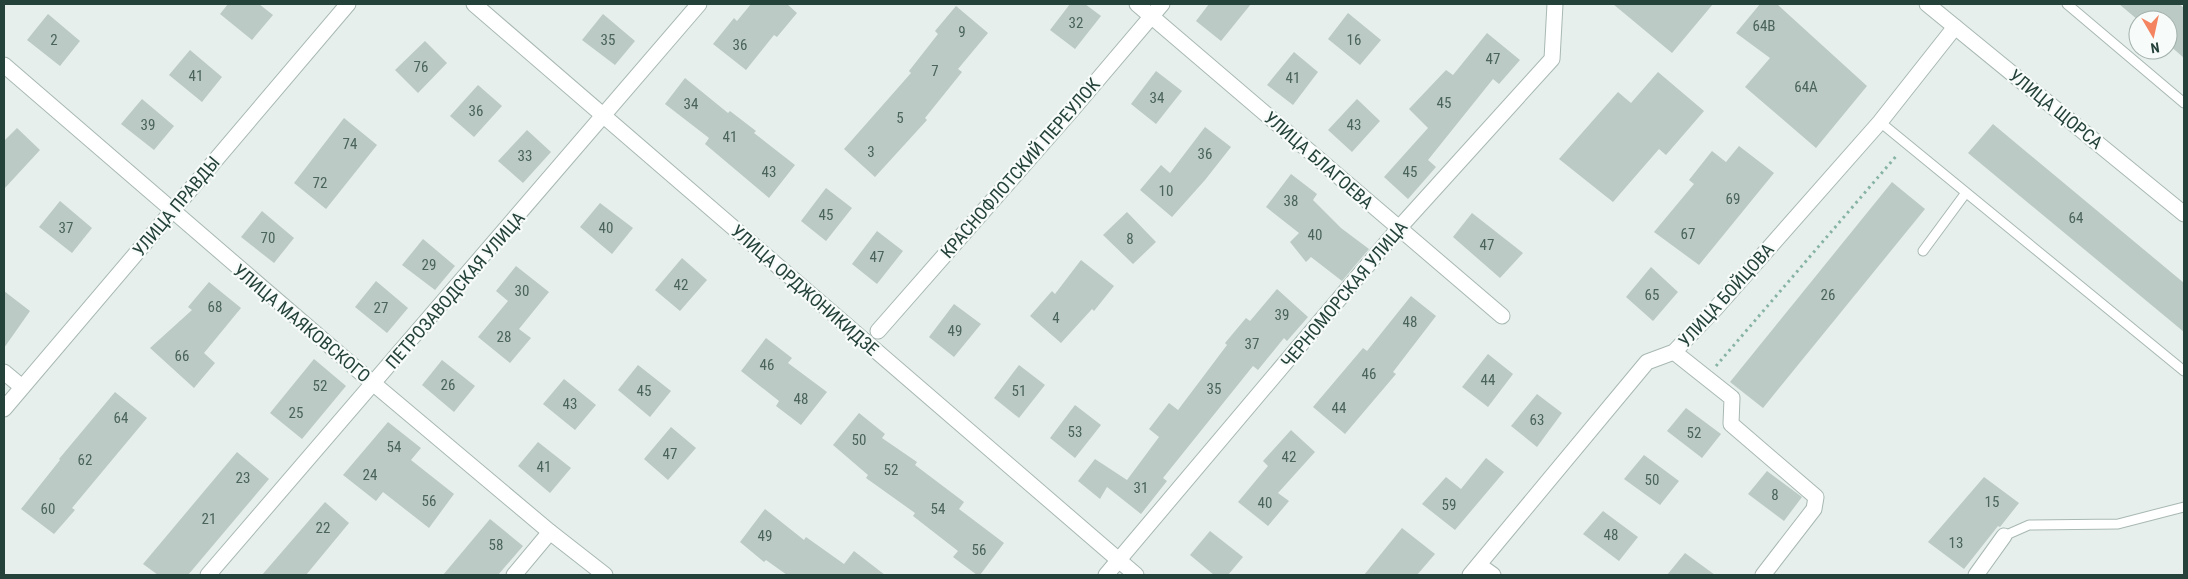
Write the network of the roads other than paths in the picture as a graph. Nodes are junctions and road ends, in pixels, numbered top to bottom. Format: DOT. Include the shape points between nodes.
graph roads {
  1 [pos="348,4"];
  2 [pos="474,4"];
  3 [pos="699,4"];
  4 [pos="1137,4"];
  5 [pos="1162,4"];
  6 [pos="1555,4"];
  7 [pos="1927,4"];
  8 [pos="2067,4"];
  9 [pos="1151,16"];
  10 [pos="1955,27"];
  11 [pos="4,65"];
  12 [pos="2184,103"];
  13 [pos="604,116"];
  14 [pos="1880,122"];
  15 [pos="1965,194"];
  16 [pos="172,211"];
  17 [pos="2184,214"];
  18 [pos="1399,228"];
  19 [pos="1923,251"];
  20 [pos="1502,316"];
  21 [pos="878,331"];
  22 [pos="1674,352"];
  23 [pos="2184,371"];
  24 [pos="4,372"];
  25 [pos="374,384"];
  26 [pos="22,387"];
  27 [pos="4,408"];
  28 [pos="2184,507"];
  29 [pos="550,532"];
  30 [pos="2004,536"];
  31 [pos="1118,561"];
  32 [pos="1475,570"];
  33 [pos="208,575"];
  34 [pos="514,575"];
  35 [pos="605,575"];
  36 [pos="1106,575"];
  37 [pos="1136,575"];
  38 [pos="1492,575"];
  39 [pos="1763,575"];
  40 [pos="1976,575"];
  1 -- 16 [label="street, УЛИЦА ПРАВДЫ"];
  2 -- 13 [label="street, УЛИЦА ОРДЖОНИКИДЗЕ"];
  3 -- 13 [label="street, ПЕТРОЗАВОДСКАЯ УЛИЦА"];
  4 -- 9 [label="street, УЛИЦА БЛАГОЕВА"];
  5 -- 9 [label="street, КРАСНОФЛОТСКИЙ ПЕРЕУЛОК"];
  6 -- 18 [label="street, ЧЕРНОМОРСКАЯ УЛИЦА" via="1552,59"];
  7 -- 10 [label="street, УЛИЦА ЩОРСА"];
  8 -- 12 [label="lane"];
  9 -- 18 [label="street, УЛИЦА БЛАГОЕВА"];
  9 -- 21 [label="street, КРАСНОФЛОТСКИЙ ПЕРЕУЛОК"];
  10 -- 14 [label="street, УЛИЦА БОЙЦОВА"];
  10 -- 17 [label="street, УЛИЦА ЩОРСА"];
  11 -- 16 [label="street, УЛИЦА МАЯКОВСКОГО"];
  13 -- 25 [label="street, ПЕТРОЗАВОДСКАЯ УЛИЦА"];
  13 -- 31 [label="street, УЛИЦА ОРДЖОНИКИДЗЕ"];
  14 -- 15 [label="lane"];
  14 -- 22 [label="street, УЛИЦА БОЙЦОВА"];
  15 -- 19 [label="lane"];
  15 -- 23 [label="lane"];
  16 -- 25 [label="street, УЛИЦА МАЯКОВСКОГО"];
  16 -- 26 [label="street, УЛИЦА ПРАВДЫ"];
  18 -- 20 [label="street, УЛИЦА БЛАГОЕВА"];
  18 -- 31 [label="street, ЧЕРНОМОРСКАЯ УЛИЦА"];
  22 -- 32 [label="street, УЛИЦА БОЙЦОВА" via="1647,362"];
  22 -- 39 [label="street" via="1732,398 1732,424 1816,497 1814,508"];
  24 -- 26 [label="street"];
  25 -- 29 [label="street, УЛИЦА МАЯКОВСКОГО"];
  25 -- 33 [label="street, ПЕТРОЗАВОДСКАЯ УЛИЦА"];
  26 -- 27 [label="street, УЛИЦА ПРАВДЫ"];
  28 -- 30 [label="lane" via="2118,524 2029,525"];
  29 -- 34 [label="street"];
  29 -- 35 [label="street, УЛИЦА МАЯКОВСКОГО"];
  30 -- 40 [label="street"];
  31 -- 36 [label="street, ЧЕРНОМОРСКАЯ УЛИЦА"];
  31 -- 37 [label="street, УЛИЦА ОРДЖОНИКИДЗЕ"];
  32 -- 38 [label="street"];
}
